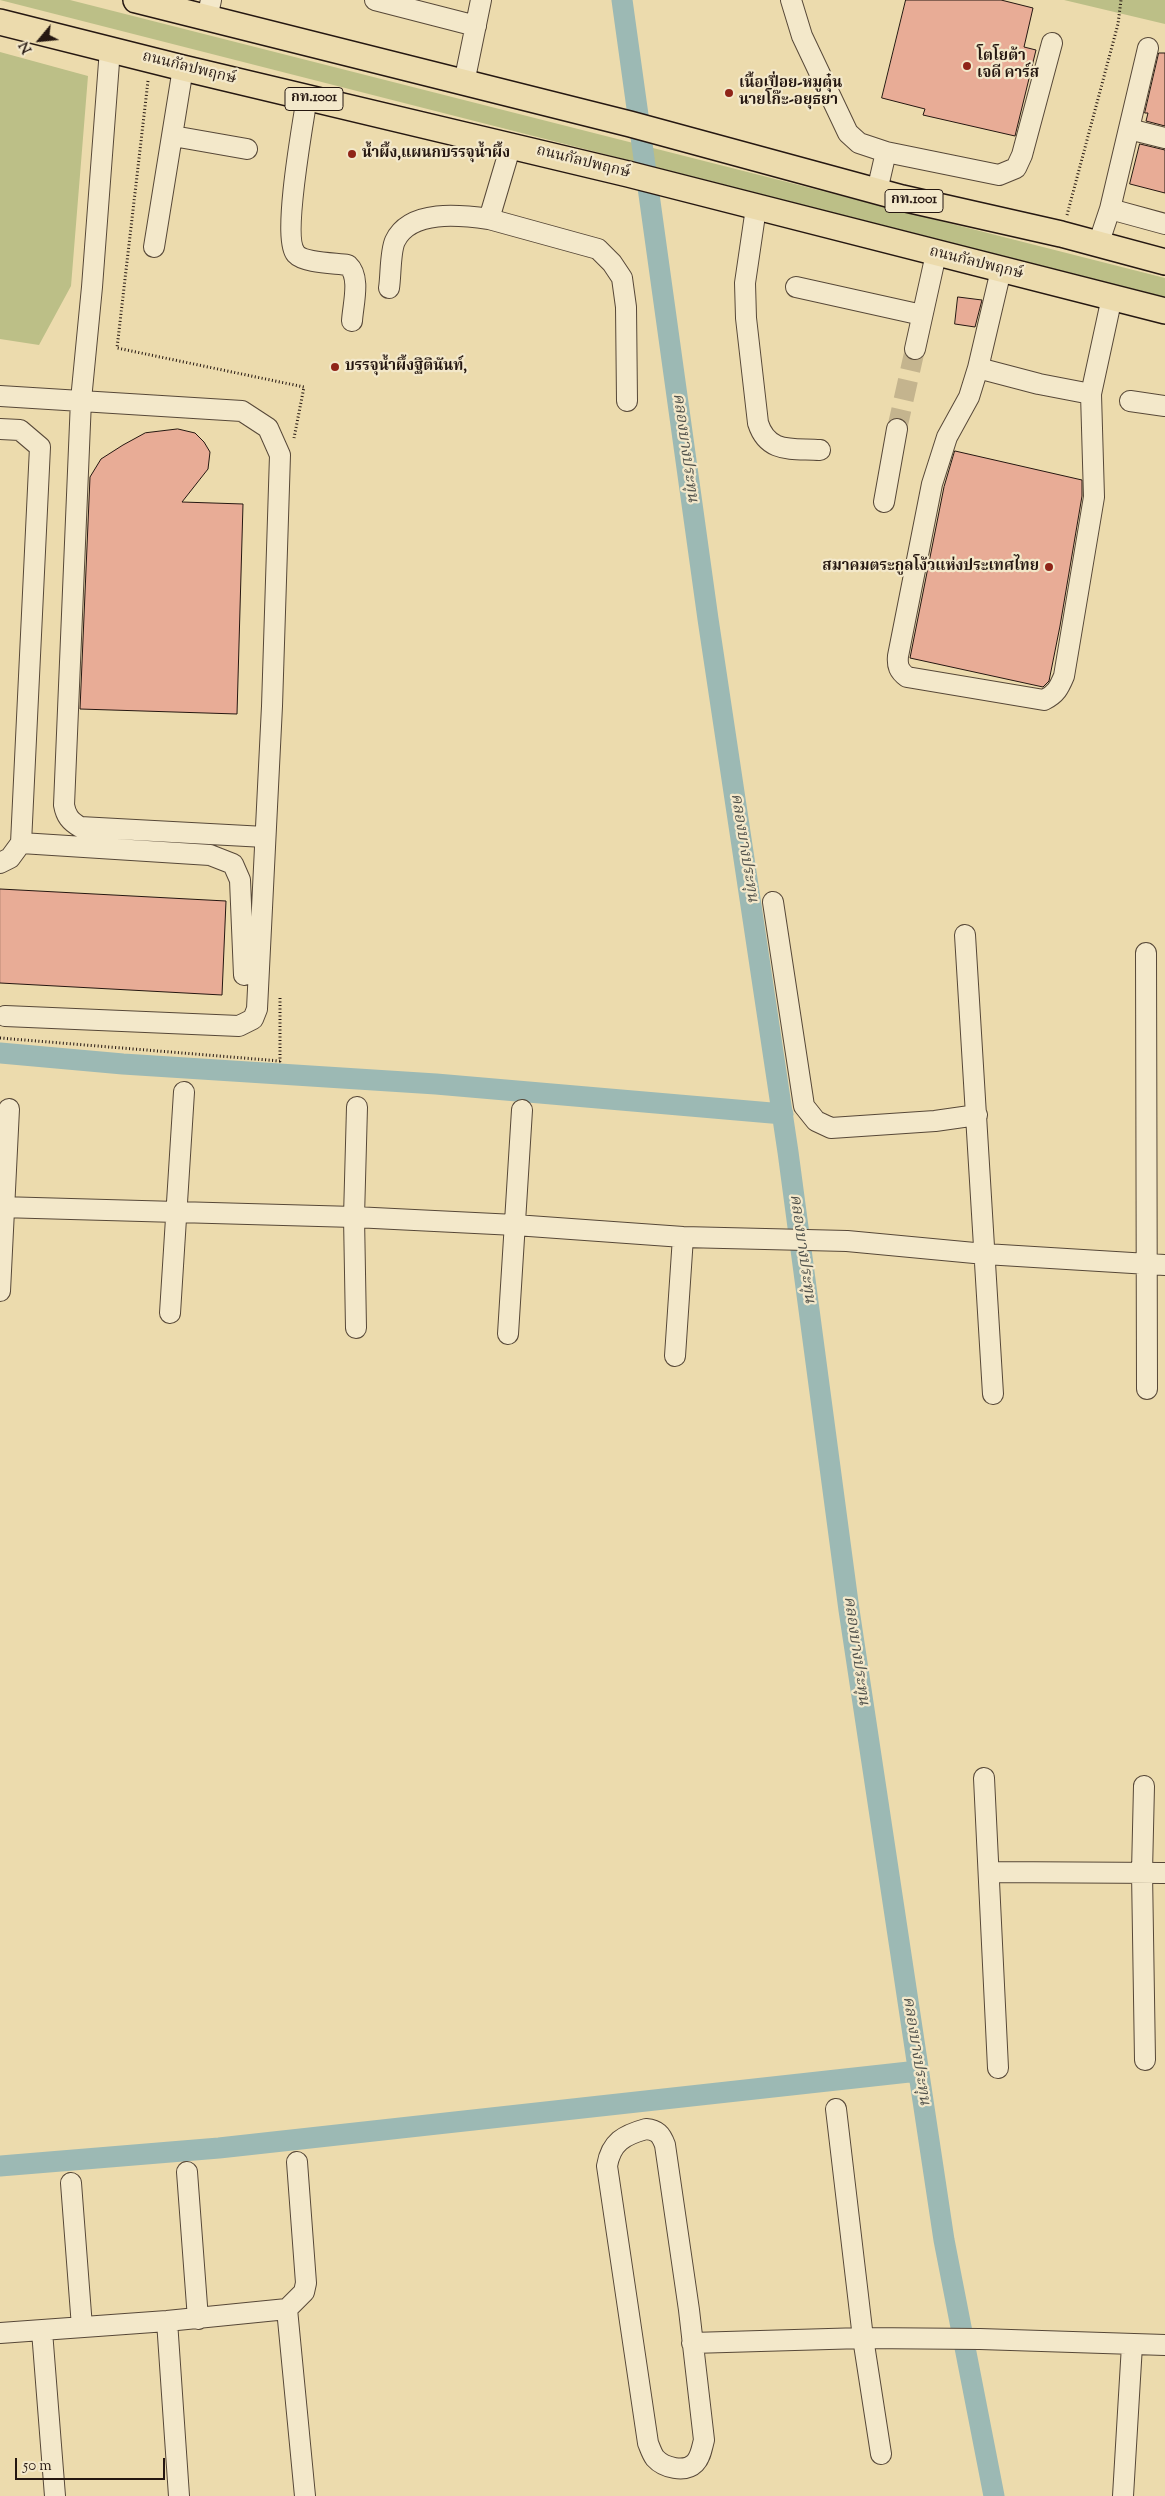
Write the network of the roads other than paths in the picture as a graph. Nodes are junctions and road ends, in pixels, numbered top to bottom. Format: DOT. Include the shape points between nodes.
graph roads {
  1 [pos="375,0"];
  2 [pos="481,0"];
  3 [pos="791,0"];
  4 [pos="152,2"];
  5 [pos="405,3"];
  6 [pos="209,9"];
  7 [pos="0,22"];
  8 [pos="476,26"];
  9 [pos="1052,43"];
  10 [pos="1148,48"];
  11 [pos="110,50"];
  12 [pos="183,68"];
  13 [pos="464,83"];
  14 [pos="307,97"];
  15 [pos="1129,130"];
  16 [pos="173,136"];
  17 [pos="1165,138"];
  18 [pos="511,145"];
  19 [pos="247,149"];
  20 [pos="886,152"];
  21 [pos="876,191"];
  22 [pos="756,208"];
  23 [pos="1110,209"];
  24 [pos="488,219"];
  25 [pos="1165,224"];
  26 [pos="1098,245"];
  27 [pos="154,247"];
  28 [pos="936,254"];
  29 [pos="1165,262"];
  30 [pos="1001,270"];
  31 [pos="796,286"];
  32 [pos="389,288"];
  33 [pos="1112,297"];
  34 [pos="1165,311"];
  35 [pos="922,315"];
  36 [pos="352,321"];
  37 [pos="915,349"];
  38 [pos="978,368"];
  39 [pos="1091,394"];
  40 [pos="0,396"];
  41 [pos="81,400"];
  42 [pos="627,401"];
  43 [pos="1130,401"];
  44 [pos="1165,406"];
  45 [pos="0,429"];
  46 [pos="897,429"];
  47 [pos="820,450"];
  48 [pos="884,502"];
  49 [pos="264,837"];
  50 [pos="21,843"];
  51 [pos="0,863"];
  52 [pos="773,902"];
  53 [pos="965,935"];
  54 [pos="1146,953"];
  55 [pos="244,976"];
  56 [pos="5,1016"];
  57 [pos="184,1092"];
  58 [pos="356,1106"];
  59 [pos="9,1109"];
  60 [pos="522,1110"];
  61 [pos="977,1116"];
  62 [pos="3,1207"];
  63 [pos="176,1212"];
  64 [pos="354,1217"];
  65 [pos="515,1225"];
  66 [pos="683,1237"];
  67 [pos="985,1254"];
  68 [pos="1156,1264"];
  69 [pos="0,1291"];
  70 [pos="170,1313"];
  71 [pos="356,1328"];
  72 [pos="508,1334"];
  73 [pos="675,1356"];
  74 [pos="1147,1388"];
  75 [pos="993,1394"];
  76 [pos="984,1778"];
  77 [pos="1144,1786"];
  78 [pos="988,1872"];
  79 [pos="1142,1872"];
  80 [pos="1165,1873"];
  81 [pos="1145,2060"];
  82 [pos="998,2068"];
  83 [pos="836,2109"];
  84 [pos="297,2162"];
  85 [pos="187,2172"];
  86 [pos="71,2183"];
  87 [pos="287,2309"];
  88 [pos="198,2319"];
  89 [pos="167,2321"];
  90 [pos="82,2327"];
  91 [pos="42,2331"];
  92 [pos="0,2333"];
  93 [pos="863,2338"];
  94 [pos="692,2343"];
  95 [pos="1132,2345"];
  96 [pos="1165,2345"];
  97 [pos="881,2454"];
  98 [pos="55,2496"];
  99 [pos="179,2496"];
  100 [pos="305,2496"];
  101 [pos="1123,2496"];
  1 -- 5 [label="street"];
  2 -- 8 [label="street"];
  3 -- 20 [label="street" via="802,36 848,133 860,144"];
  4 -- 6 [label="main road, กท.1001"];
  5 -- 8 [label="street"];
  6 -- 13 [label="main road, กท.1001"];
  7 -- 11 [label="main road, ถนนกัลปพฤกษ์ / กท.1001"];
  8 -- 13 [label="street"];
  9 -- 20 [label="street" via="1016,168 1000,175"];
  10 -- 15 [label="street"];
  11 -- 12 [label="main road, ถนนกัลปพฤกษ์ / กท.1001"];
  11 -- 41 [label="street"];
  12 -- 14 [label="main road, ถนนกัลปพฤกษ์ / กท.1001"];
  12 -- 16 [label="street"];
  13 -- 21 [label="main road, กท.1001" via="665,133"];
  14 -- 18 [label="main road, ถนนกัลปพฤกษ์ / กท.1001"];
  14 -- 36 [label="street" via="291,242 296,254 304,259 348,265 353,270"];
  15 -- 17 [label="street"];
  15 -- 23 [label="street"];
  16 -- 19 [label="street"];
  16 -- 27 [label="street"];
  18 -- 22 [label="main road, ถนนกัลปพฤกษ์ / กท.1001"];
  18 -- 24 [label="street"];
  20 -- 21 [label="street"];
  21 -- 26 [label="main road, กท.1001"];
  22 -- 28 [label="main road, ถนนกัลปพฤกษ์ / กท.1001"];
  22 -- 47 [label="street" via="745,283 758,423 762,437 779,448"];
  23 -- 25 [label="street"];
  23 -- 26 [label="street"];
  24 -- 32 [label="street" via="455,214 427,218 405,229 395,242"];
  24 -- 42 [label="street" via="598,249 612,263 622,278 626,307"];
  26 -- 29 [label="main road, กท.1001"];
  28 -- 30 [label="main road, ถนนกัลปพฤกษ์ / กท.1001"];
  28 -- 35 [label="street"];
  30 -- 33 [label="main road, ถนนกัลปพฤกษ์ / กท.1001"];
  30 -- 38 [label="street"];
  31 -- 35 [label="street"];
  33 -- 34 [label="main road, ถนนกัลปพฤกษ์ / กท.1001"];
  33 -- 39 [label="street"];
  35 -- 37 [label="street"];
  38 -- 39 [label="street"];
  38 -- 39 [label="street" via="969,397 944,444 924,516 897,665 907,677 1044,700 1059,688 1064,676 1094,497"];
  40 -- 41 [label="street"];
  41 -- 49 [label="street" via="242,410 268,428 274,440 280,455 272,706"];
  41 -- 49 [label="street" via="65,813 80,827"];
  43 -- 44 [label="street"];
  45 -- 50 [label="street" via="20,430 40,446"];
  46 -- 48 [label="street"];
  49 -- 56 [label="street" via="257,1009 248,1023 239,1026"];
  50 -- 51 [label="street" via="10,858"];
  50 -- 55 [label="street" via="210,855 233,864 240,880"];
  52 -- 61 [label="street" via="804,1106 816,1121 831,1128"];
  53 -- 61 [label="street"];
  54 -- 68 [label="street"];
  57 -- 63 [label="street"];
  58 -- 64 [label="street"];
  59 -- 62 [label="street"];
  60 -- 65 [label="street"];
  61 -- 67 [label="street"];
  62 -- 63 [label="street"];
  62 -- 69 [label="street"];
  63 -- 64 [label="street"];
  63 -- 70 [label="street"];
  64 -- 65 [label="street"];
  64 -- 71 [label="street"];
  65 -- 66 [label="street"];
  65 -- 72 [label="street"];
  66 -- 67 [label="street" via="846,1241"];
  66 -- 73 [label="street"];
  67 -- 68 [label="street"];
  67 -- 75 [label="street"];
  68 -- 74 [label="street"];
  76 -- 78 [label="street"];
  77 -- 79 [label="street"];
  78 -- 79 [label="street"];
  78 -- 82 [label="street"];
  79 -- 80 [label="street"];
  79 -- 81 [label="street"];
  83 -- 93 [label="street"];
  84 -- 87 [label="street" via="306,2282 304,2292"];
  85 -- 88 [label="street"];
  86 -- 90 [label="street"];
  87 -- 88 [label="street"];
  87 -- 100 [label="street"];
  88 -- 89 [label="street"];
  89 -- 90 [label="street"];
  89 -- 99 [label="street"];
  90 -- 91 [label="street"];
  91 -- 92 [label="street"];
  91 -- 98 [label="street"];
  93 -- 94 [label="street"];
  93 -- 95 [label="street"];
  93 -- 97 [label="street"];
  94 -- 94 [label="street" via="665,2145 655,2130 646,2129 629,2134 614,2144 606,2166 648,2443 654,2456 669,2467 688,2467 695,2462 704,2440"];
  95 -- 96 [label="street"];
  95 -- 101 [label="street"];
}
